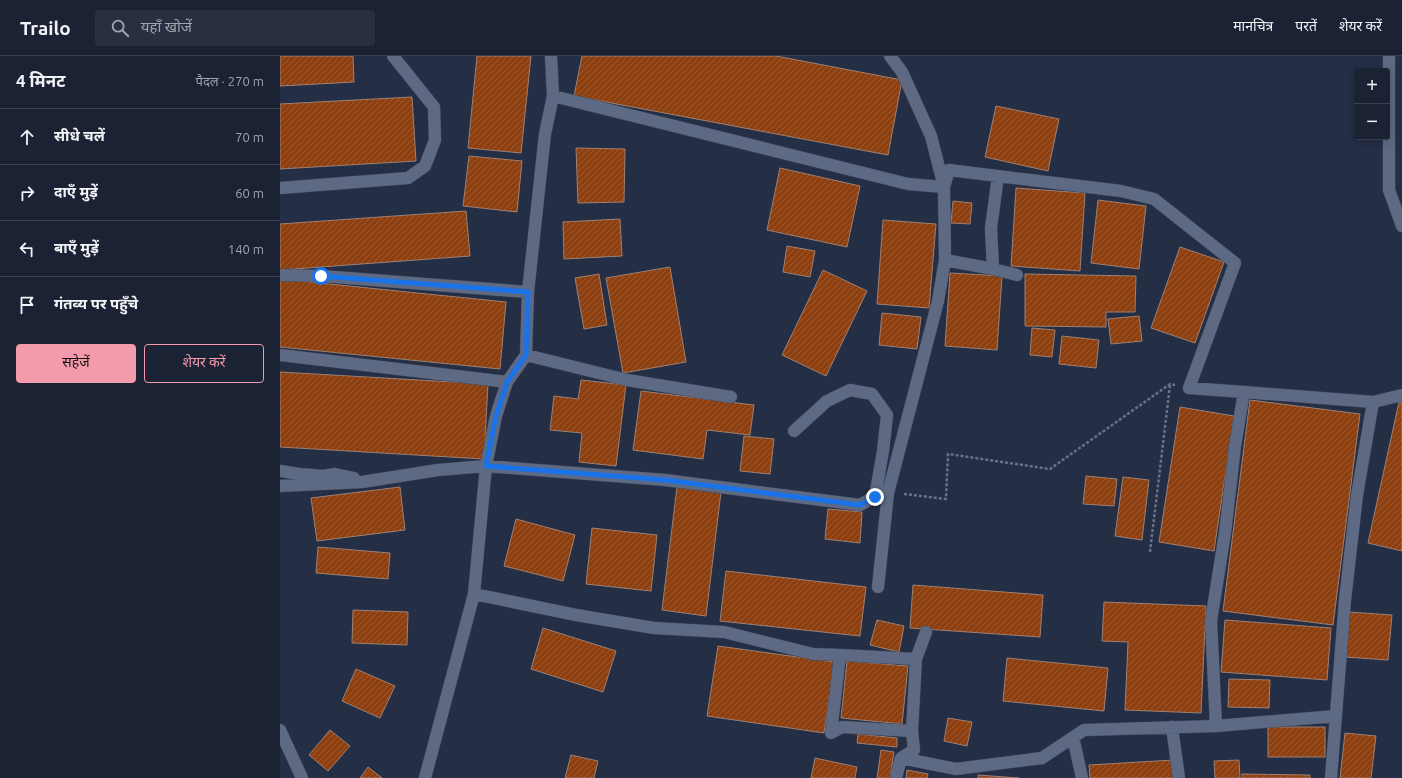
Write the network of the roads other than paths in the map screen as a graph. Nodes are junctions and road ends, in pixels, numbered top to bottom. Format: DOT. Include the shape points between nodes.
graph roads {
  1 [pos="393,56"];
  2 [pos="551,56"];
  3 [pos="890,56"];
  4 [pos="1388,56"];
  5 [pos="553,96"];
  6 [pos="998,176"];
  7 [pos="944,187"];
  8 [pos="280,188"];
  9 [pos="1401,220"];
  10 [pos="945,260"];
  11 [pos="993,269"];
  12 [pos="280,275"];
  13 [pos="1017,275"];
  14 [pos="528,292"];
  15 [pos="280,355"];
  16 [pos="526,355"];
  17 [pos="507,382"];
  18 [pos="1244,392"];
  19 [pos="1402,395"];
  20 [pos="731,397"];
  21 [pos="1373,402"];
  22 [pos="794,431"];
  23 [pos="486,466"];
  24 [pos="280,471"];
  25 [pos="369,481"];
  26 [pos="280,486"];
  27 [pos="888,493"];
  28 [pos="875,497"];
  29 [pos="878,587"];
  30 [pos="474,594"];
  31 [pos="926,632"];
  32 [pos="840,655"];
  33 [pos="916,659"];
  34 [pos="1336,716"];
  35 [pos="1216,726"];
  36 [pos="1172,727"];
  37 [pos="280,730"];
  38 [pos="912,731"];
  39 [pos="1073,737"];
  40 [pos="901,758"];
  41 [pos="302,778"];
  42 [pos="425,778"];
  43 [pos="896,778"];
  44 [pos="1082,778"];
  45 [pos="1179,778"];
  46 [pos="1331,778"];
  1 -- 8 [label="street" via="434,106 435,140 425,166 408,178"];
  2 -- 5 [label="street"];
  3 -- 7 [label="street" via="902,72 931,136"];
  4 -- 9 [label="street" via="1389,190"];
  5 -- 7 [label="street" via="908,184"];
  5 -- 14 [label="street" via="545,134"];
  6 -- 7 [label="street" via="949,170"];
  6 -- 11 [label="street" via="991,228"];
  6 -- 18 [label="street" via="1121,191 1154,199 1236,263 1189,388"];
  7 -- 10 [label="street"];
  10 -- 11 [label="street"];
  10 -- 27 [label="street" via="938,301"];
  11 -- 13 [label="street"];
  12 -- 14 [label="street"];
  14 -- 16 [label="street"];
  15 -- 17 [label="street"];
  16 -- 17 [label="street"];
  16 -- 20 [label="street" via="627,380"];
  17 -- 23 [label="street" via="496,416"];
  18 -- 21 [label="street"];
  18 -- 35 [label="street" via="1211,621"];
  19 -- 21 [label="street"];
  21 -- 34 [label="street" via="1356,502"];
  22 -- 28 [label="street" via="828,401 850,390 872,394 887,415"];
  23 -- 25 [label="street" via="438,470"];
  23 -- 28 [label="street" via="665,480 860,505"];
  23 -- 30 [label="street"];
  24 -- 25 [label="street" via="323,476 335,474"];
  25 -- 26 [label="street"];
  27 -- 28 [label="street" via="883,492"];
  27 -- 29 [label="street"];
  30 -- 32 [label="street" via="576,615 654,628 724,632 812,654"];
  30 -- 42 [label="street"];
  31 -- 33 [label="street"];
  32 -- 33 [label="street"];
  32 -- 38 [label="street" via="831,733 842,727"];
  33 -- 38 [label="street"];
  34 -- 35 [label="street"];
  34 -- 46 [label="street"];
  35 -- 36 [label="street"];
  36 -- 39 [label="street" via="1084,730"];
  36 -- 45 [label="street"];
  37 -- 41 [label="street"];
  38 -- 40 [label="street" via="914,750"];
  39 -- 40 [label="street" via="1042,758 956,769"];
  39 -- 44 [label="street"];
  40 -- 43 [label="street"];
}
